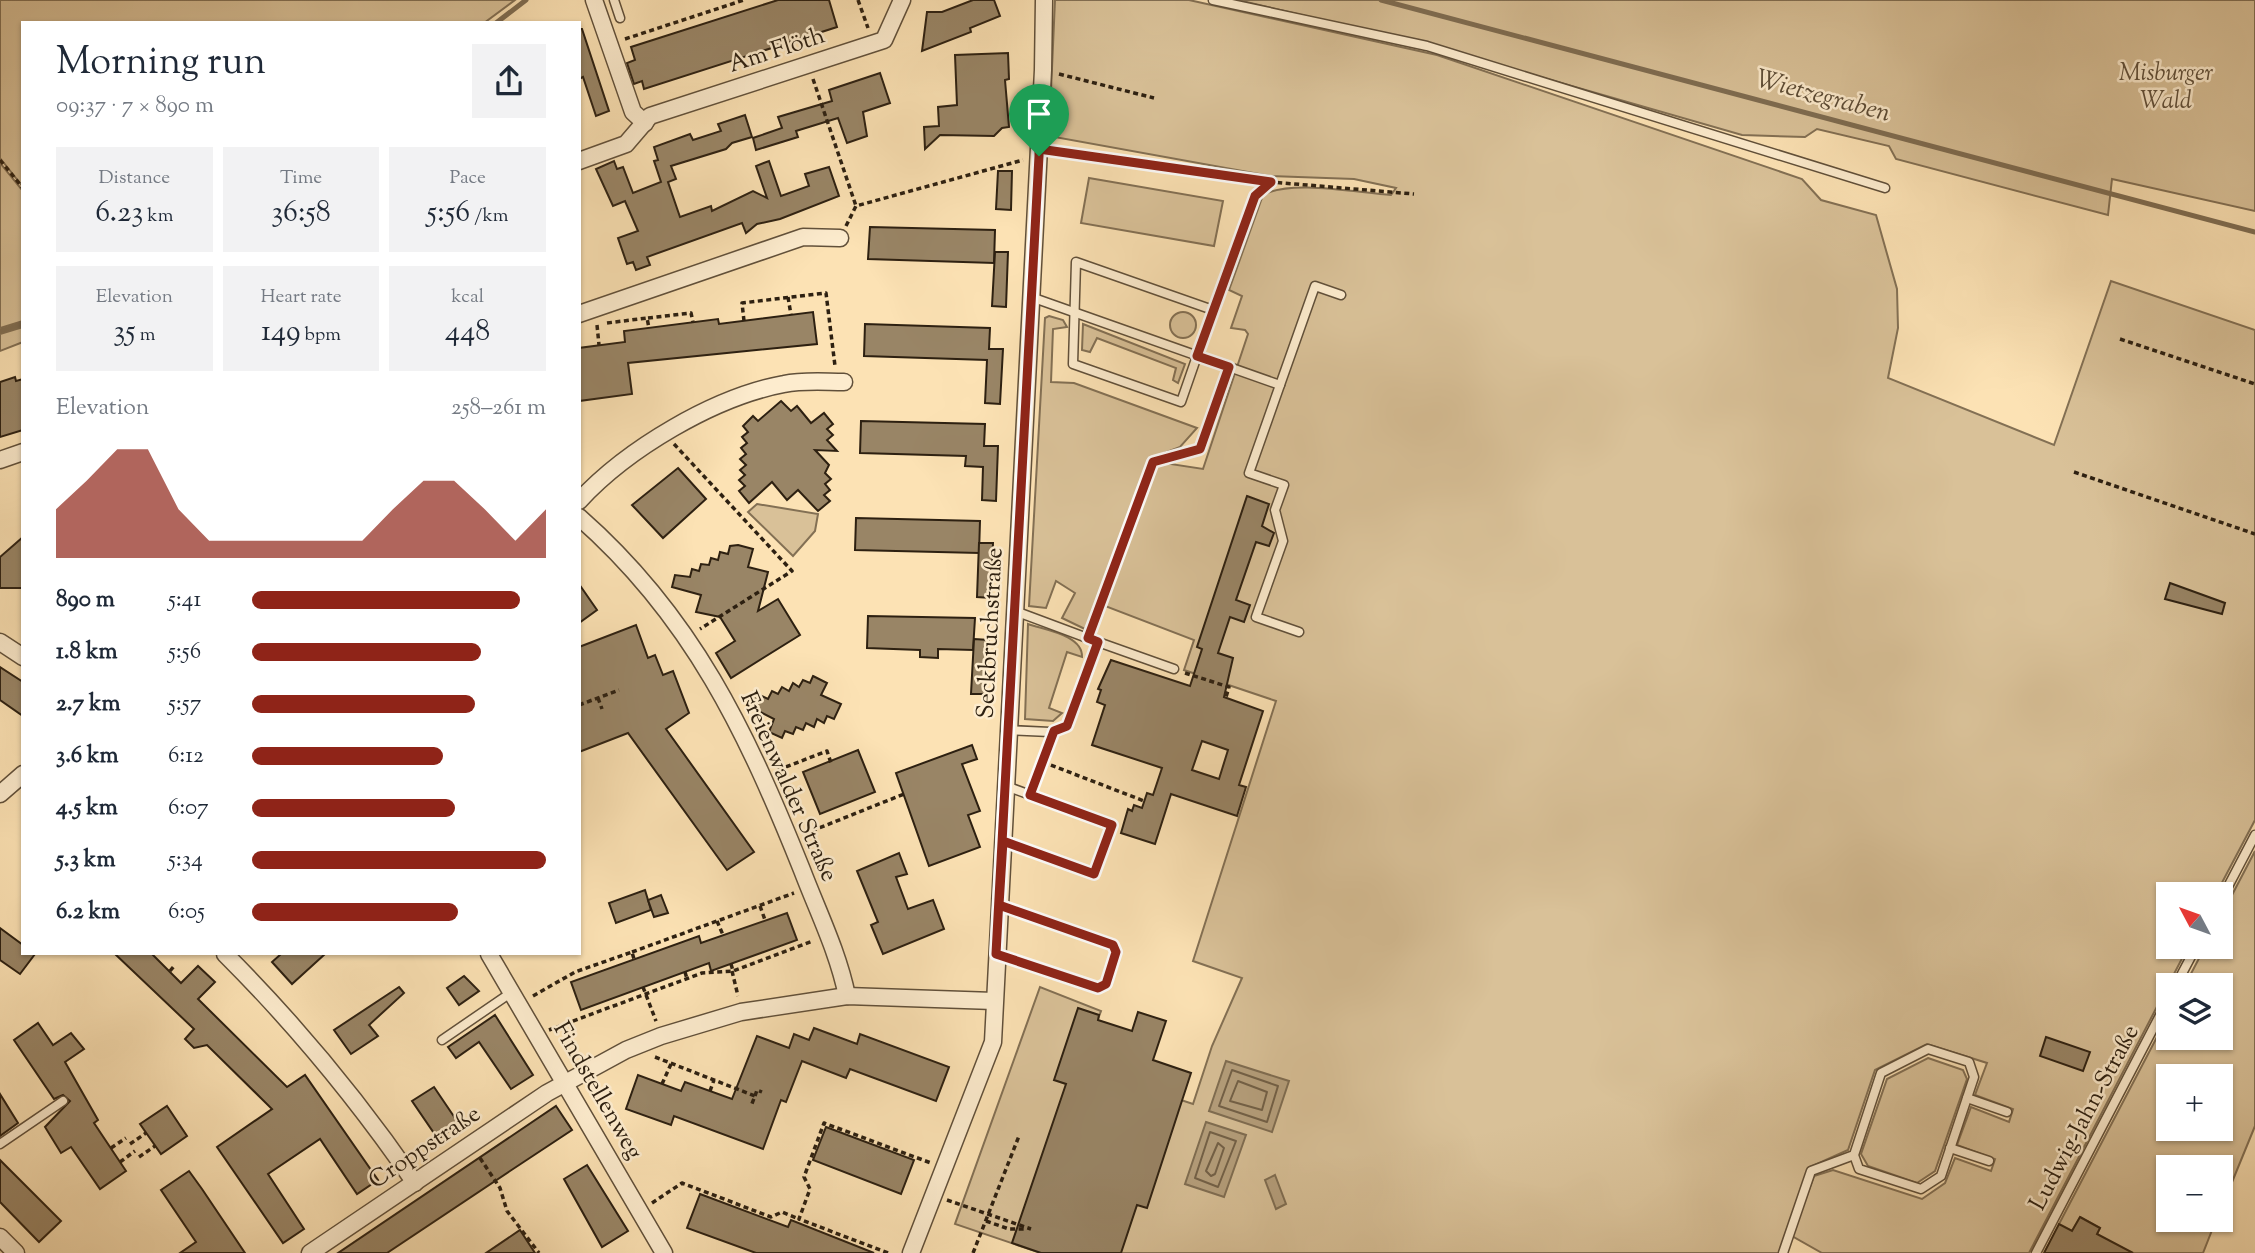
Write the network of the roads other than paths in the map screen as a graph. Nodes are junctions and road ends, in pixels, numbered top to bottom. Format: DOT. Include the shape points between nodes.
graph roads {
  1 [pos="594,0"];
  2 [pos="614,0"];
  3 [pos="902,0"];
  4 [pos="1044,0"];
  5 [pos="1213,0"];
  6 [pos="620,18"];
  7 [pos="645,123"];
  8 [pos="581,160"];
  9 [pos="1885,188"];
  10 [pos="840,238"];
  11 [pos="1341,295"];
  12 [pos="1031,297"];
  13 [pos="1074,312"];
  14 [pos="581,313"];
  15 [pos="1197,356"];
  16 [pos="840,382"];
  17 [pos="1280,385"];
  18 [pos="21,453"];
  19 [pos="0,460"];
  20 [pos="581,499"];
  21 [pos="581,519"];
  22 [pos="1015,611"];
  23 [pos="1299,632"];
  24 [pos="0,642"];
  25 [pos="1098,642"];
  26 [pos="21,656"];
  27 [pos="1174,669"];
  28 [pos="1008,730"];
  29 [pos="21,776"];
  30 [pos="1006,786"];
  31 [pos="0,794"];
  32 [pos="2255,835"];
  33 [pos="1003,841"];
  34 [pos="2230,882"];
  35 [pos="999,905"];
  36 [pos="996,954"];
  37 [pos="226,955"];
  38 [pos="490,955"];
  39 [pos="512,992"];
  40 [pos="846,996"];
  41 [pos="994,1001"];
  42 [pos="2156,1023"];
  43 [pos="442,1040"];
  44 [pos="567,1082"];
  45 [pos="1967,1098"];
  46 [pos="63,1101"];
  47 [pos="2007,1112"];
  48 [pos="0,1144"];
  49 [pos="1950,1148"];
  50 [pos="1854,1155"];
  51 [pos="1989,1161"];
  52 [pos="415,1183"];
  53 [pos="0,1237"];
  54 [pos="16,1253"];
  55 [pos="310,1253"];
  56 [pos="664,1253"];
  57 [pos="911,1253"];
  58 [pos="1783,1253"];
  59 [pos="2036,1253"];
  1 -- 7 [label="street" via="632,112"];
  2 -- 6 [label="lane"];
  3 -- 7 [label="street, Am Flöth" via="884,40 650,116"];
  4 -- 12 [label="street, Seckbruchstraße"];
  5 -- 9 [label="lane" via="1427,47"];
  7 -- 8 [label="street, Am Flöth" via="626,144"];
  10 -- 14 [label="street" via="803,237"];
  11 -- 17 [label="lane" via="1315,286"];
  12 -- 13 [label="lane"];
  12 -- 22 [label="street, Seckbruchstraße"];
  13 -- 15 [label="lane"];
  13 -- 15 [label="lane" via="1073,364 1145,390 1181,402"];
  13 -- 15 [label="lane" via="1076,262 1213,310"];
  15 -- 17 [label="lane"];
  16 -- 20 [label="street" via="787,383 717,407 665,434"];
  17 -- 23 [label="lane" via="1249,473 1284,485 1275,510 1283,541 1256,617"];
  18 -- 19 [label="street"];
  21 -- 40 [label="street, Freienwalder Straße" via="649,590 687,638 738,721 828,935"];
  22 -- 25 [label="lane"];
  22 -- 28 [label="street, Seckbruchstraße"];
  24 -- 26 [label="street"];
  25 -- 27 [label="lane"];
  25 -- 28 [label="lane" via="1067,726 1054,731"];
  28 -- 30 [label="street, Seckbruchstraße"];
  29 -- 31 [label="street"];
  30 -- 33 [label="street, Seckbruchstraße"];
  30 -- 33 [label="lane" via="1112,825 1094,874"];
  32 -- 34 [label="lane"];
  33 -- 35 [label="street, Seckbruchstraße"];
  35 -- 36 [label="street, Seckbruchstraße"];
  35 -- 36 [label="lane" via="1113,945 1116,952 1106,984 1098,988"];
  36 -- 41 [label="street, Seckbruchstraße"];
  37 -- 52 [label="street" via="345,1085"];
  38 -- 39 [label="street, Findstellenweg"];
  39 -- 43 [label="lane"];
  39 -- 44 [label="street, Findstellenweg"];
  40 -- 41 [label="street, Croppstraße"];
  40 -- 44 [label="street, Croppstraße" via="741,1012 643,1044"];
  41 -- 57 [label="street, Seckbruchstraße" via="989,1057"];
  42 -- 59 [label="lane, Ludwig-Jahn-Straße"];
  44 -- 52 [label="street, Croppstraße"];
  44 -- 56 [label="street, Findstellenweg"];
  45 -- 47 [label="lane"];
  45 -- 49 [label="lane"];
  45 -- 50 [label="lane" via="1974,1077 1969,1062 1928,1049 1881,1073"];
  46 -- 48 [label="lane"];
  49 -- 50 [label="lane" via="1941,1176 1921,1189 1859,1169"];
  49 -- 51 [label="lane"];
  50 -- 58 [label="lane" via="1811,1171"];
  52 -- 55 [label="street, Croppstraße"];
  53 -- 54 [label="street"];
}
